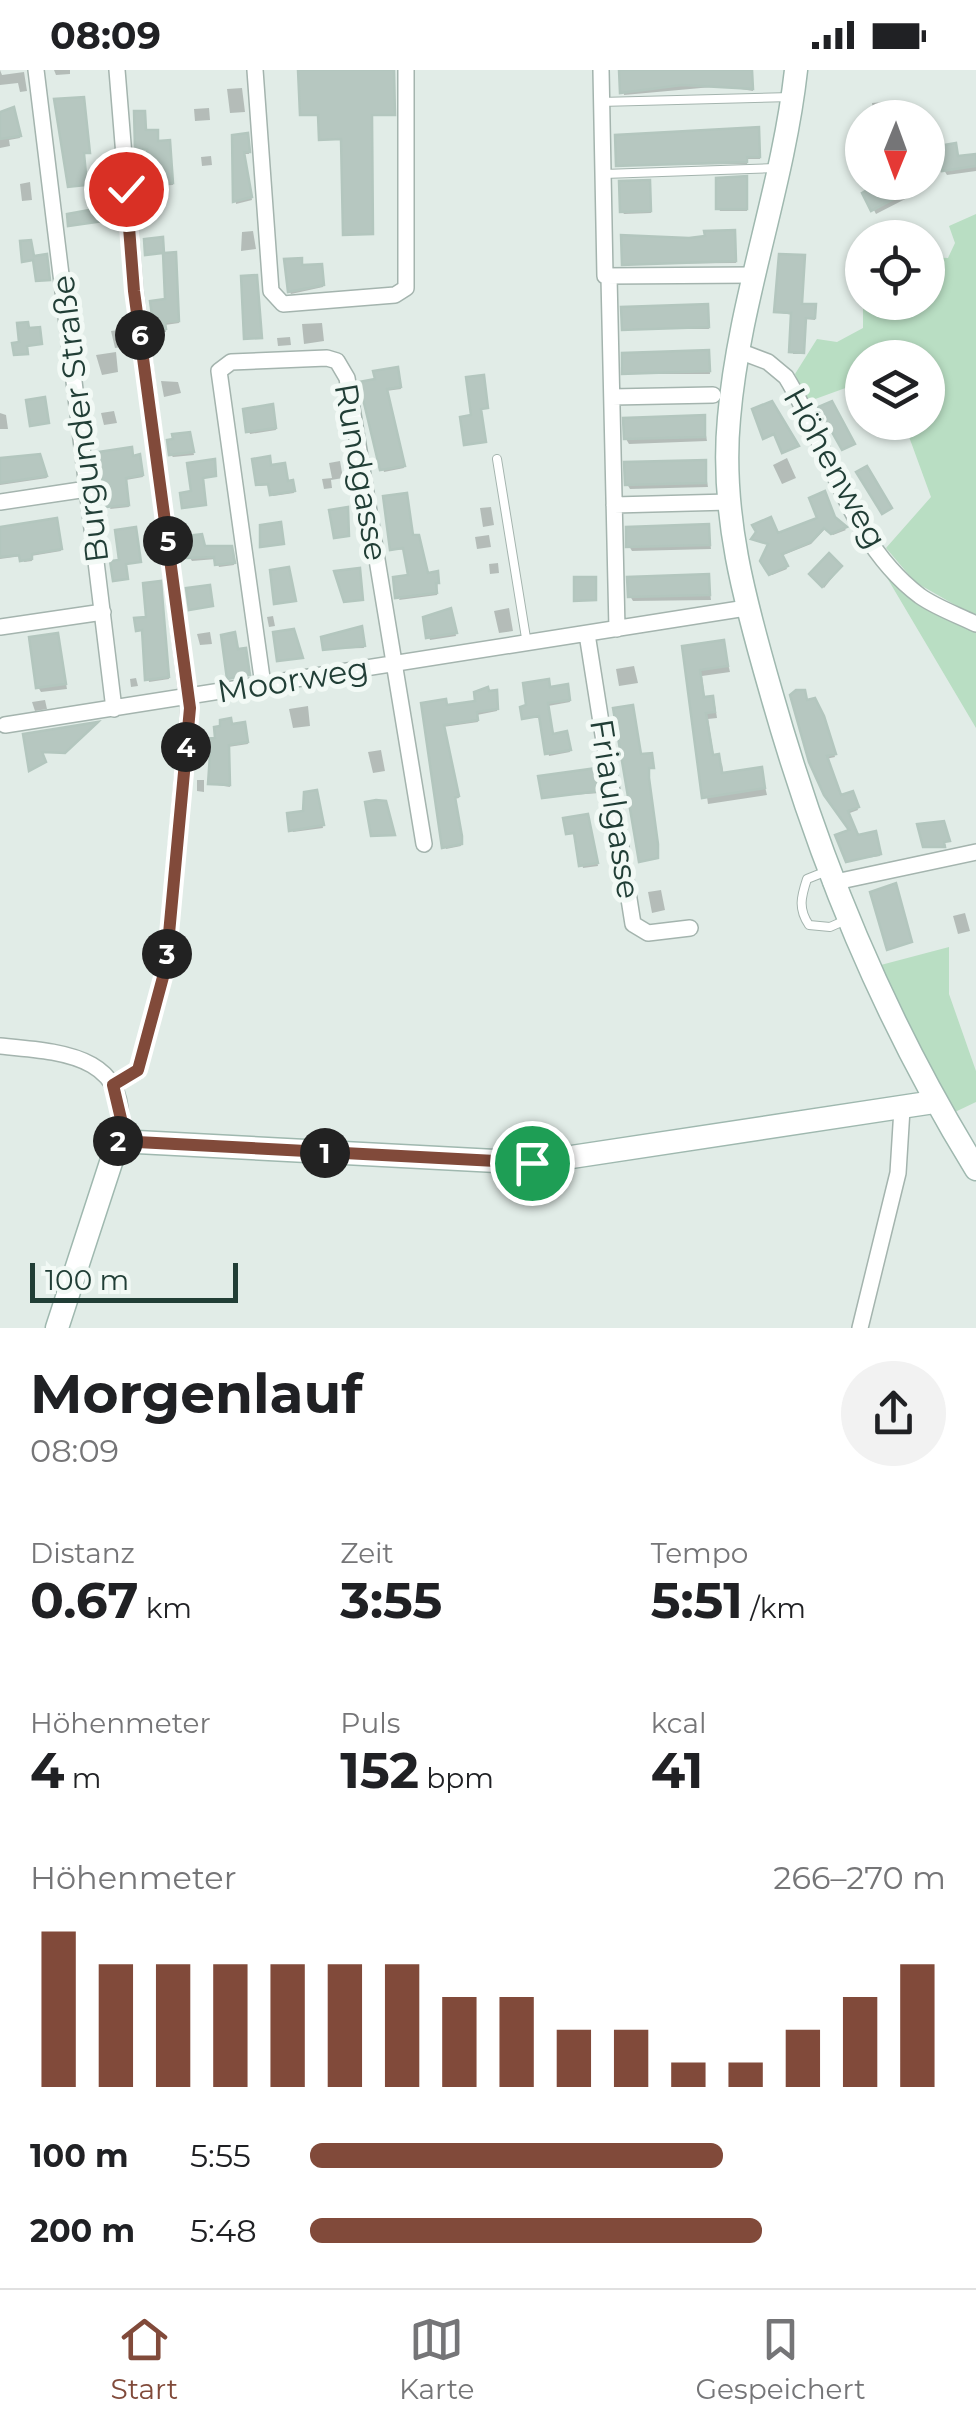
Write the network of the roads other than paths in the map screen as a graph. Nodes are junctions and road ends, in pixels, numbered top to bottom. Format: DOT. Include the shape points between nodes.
graph roads {
  1 [pos="36,70"];
  2 [pos="117,70"];
  3 [pos="255,70"];
  4 [pos="406,70"];
  5 [pos="601,70"];
  6 [pos="798,78"];
  7 [pos="600,102"];
  8 [pos="780,168"];
  9 [pos="600,174"];
  10 [pos="754,275"];
  11 [pos="609,277"];
  12 [pos="739,351"];
  13 [pos="713,395"];
  14 [pos="612,397"];
  15 [pos="497,459"];
  16 [pos="87,489"];
  17 [pos="0,502"];
  18 [pos="729,502"];
  19 [pos="614,504"];
  20 [pos="746,608"];
  21 [pos="104,612"];
  22 [pos="976,624"];
  23 [pos="0,627"];
  24 [pos="617,629"];
  25 [pos="587,634"];
  26 [pos="527,644"];
  27 [pos="394,663"];
  28 [pos="263,685"];
  29 [pos="189,696"];
  30 [pos="114,709"];
  31 [pos="3,726"];
  32 [pos="424,844"];
  33 [pos="976,852"];
  34 [pos="829,877"];
  35 [pos="846,920"];
  36 [pos="690,928"];
  37 [pos="0,1046"];
  38 [pos="113,1085"];
  39 [pos="934,1102"];
  40 [pos="902,1109"];
  41 [pos="120,1132"];
  42 [pos="976,1168"];
  43 [pos="57,1328"];
  44 [pos="860,1328"];
  1 -- 16 [label="street, Burgunder Straße"];
  2 -- 29 [label="street" via="134,291"];
  3 -- 4 [label="street" via="275,299 282,304 395,295 409,280"];
  5 -- 7 [label="street"];
  6 -- 7 [label="lane"];
  6 -- 8 [label="street"];
  7 -- 9 [label="street"];
  8 -- 9 [label="lane"];
  8 -- 10 [label="street"];
  9 -- 11 [label="street" via="603,272"];
  10 -- 11 [label="street"];
  10 -- 12 [label="street"];
  11 -- 14 [label="street"];
  12 -- 18 [label="street" via="729,418"];
  12 -- 22 [label="street, Höhenweg" via="786,377 849,508 882,556 923,598"];
  13 -- 14 [label="street"];
  14 -- 19 [label="street"];
  15 -- 26 [label="lane"];
  16 -- 17 [label="street"];
  16 -- 21 [label="street, Burgunder Straße"];
  18 -- 19 [label="street"];
  18 -- 20 [label="street"];
  19 -- 24 [label="street"];
  20 -- 24 [label="street, Moorweg"];
  20 -- 34 [label="street"];
  21 -- 23 [label="street"];
  21 -- 30 [label="street, Burgunder Straße"];
  24 -- 25 [label="street, Moorweg"];
  25 -- 26 [label="street, Moorweg"];
  25 -- 36 [label="street, Friaulgasse" via="633,924 648,933"];
  26 -- 27 [label="street, Moorweg"];
  27 -- 28 [label="street, Moorweg"];
  27 -- 28 [label="street, Rundgasse" via="343,369 327,358 232,362 218,380"];
  27 -- 32 [label="street, Rundgasse"];
  28 -- 29 [label="street, Moorweg"];
  29 -- 30 [label="street, Moorweg"];
  29 -- 38 [label="street" via="162,984 138,1070"];
  30 -- 31 [label="street, Moorweg"];
  33 -- 34 [label="street"];
  34 -- 35 [label="street"];
  34 -- 35 [label="lane" via="807,879 802,915 809,925"];
  35 -- 39 [label="street"];
  37 -- 38 [label="street" via="61,1051 100,1069"];
  38 -- 41 [label="street"];
  39 -- 40 [label="street"];
  39 -- 42 [label="street"];
  40 -- 41 [label="street" via="532,1163"];
  40 -- 44 [label="street" via="898,1173"];
  41 -- 43 [label="street"];
}
